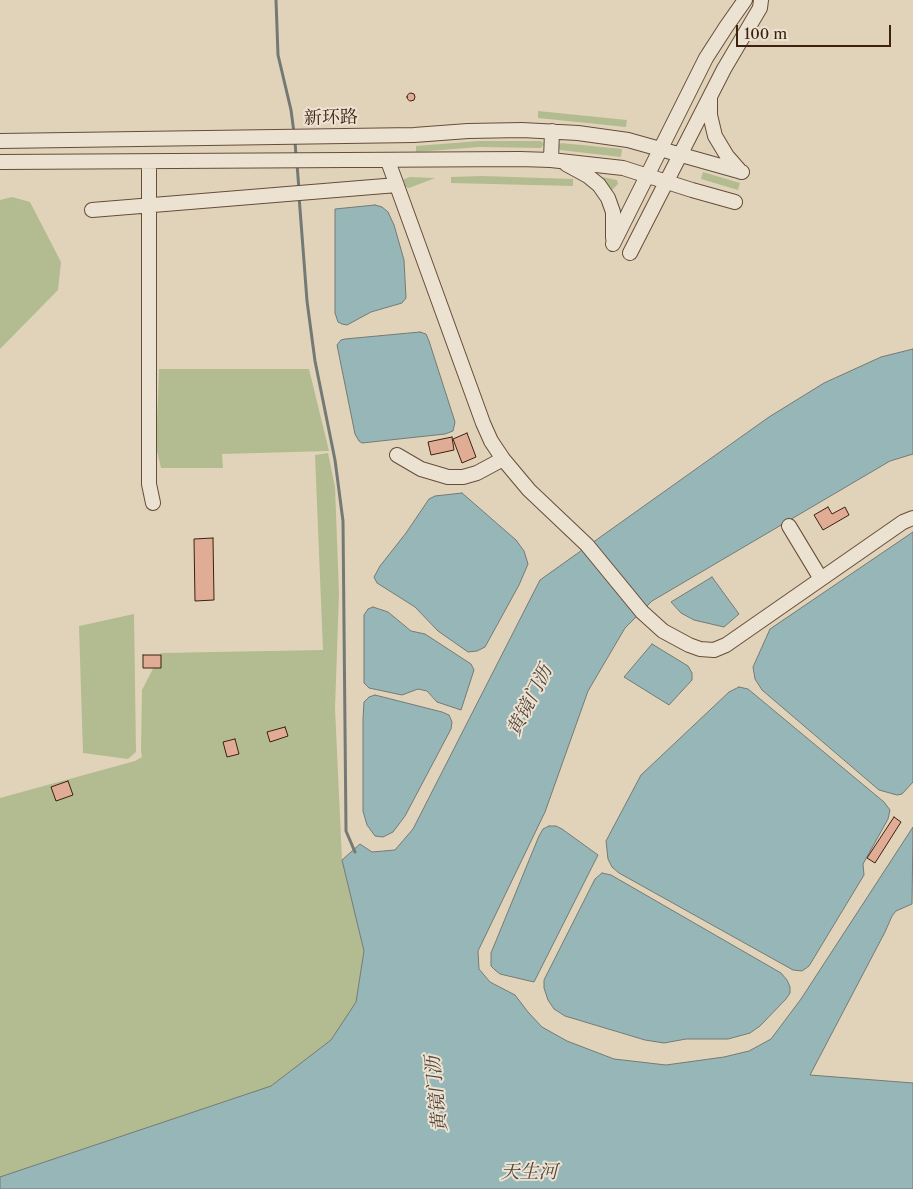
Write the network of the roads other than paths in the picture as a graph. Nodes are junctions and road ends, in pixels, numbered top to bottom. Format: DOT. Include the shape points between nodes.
graph roads {
  1 [pos="745,0"];
  2 [pos="761,0"];
  3 [pos="711,95"];
  4 [pos="552,131"];
  5 [pos="0,141"];
  6 [pos="660,149"];
  7 [pos="680,155"];
  8 [pos="551,160"];
  9 [pos="388,161"];
  10 [pos="0,162"];
  11 [pos="149,162"];
  12 [pos="647,176"];
  13 [pos="666,182"];
  14 [pos="397,185"];
  15 [pos="735,202"];
  16 [pos="149,205"];
  17 [pos="92,210"];
  18 [pos="630,254"];
  19 [pos="397,455"];
  20 [pos="503,459"];
  21 [pos="153,503"];
  22 [pos="913,518"];
  23 [pos="789,526"];
  24 [pos="821,580"];
  1 -- 6 [label="street" via="706,58"];
  2 -- 3 [label="street" via="760,8"];
  3 -- 7 [label="street"];
  3 -- 7 [label="street, 新环路" via="709,105 715,136 742,172"];
  4 -- 5 [label="street, 新环路"];
  4 -- 6 [label="street, 新环路" via="628,140"];
  4 -- 8 [label="street"];
  6 -- 7 [label="street, 新环路"];
  6 -- 12 [label="street"];
  7 -- 13 [label="street"];
  8 -- 9 [label="street"];
  8 -- 12 [label="street" via="624,168"];
  8 -- 12 [label="street" via="578,170 599,185 613,212 613,244"];
  9 -- 11 [label="street"];
  9 -- 14 [label="street"];
  10 -- 11 [label="street"];
  11 -- 16 [label="street"];
  12 -- 13 [label="street"];
  13 -- 15 [label="street"];
  13 -- 18 [label="street"];
  14 -- 16 [label="street"];
  14 -- 20 [label="street" via="483,423"];
  16 -- 17 [label="street"];
  16 -- 21 [label="street" via="149,484"];
  19 -- 20 [label="street" via="421,469 448,477 477,473"];
  20 -- 24 [label="street" via="529,490 587,545 642,612 663,631 689,645 714,650 726,645"];
  22 -- 24 [label="street"];
  23 -- 24 [label="street"];
}
